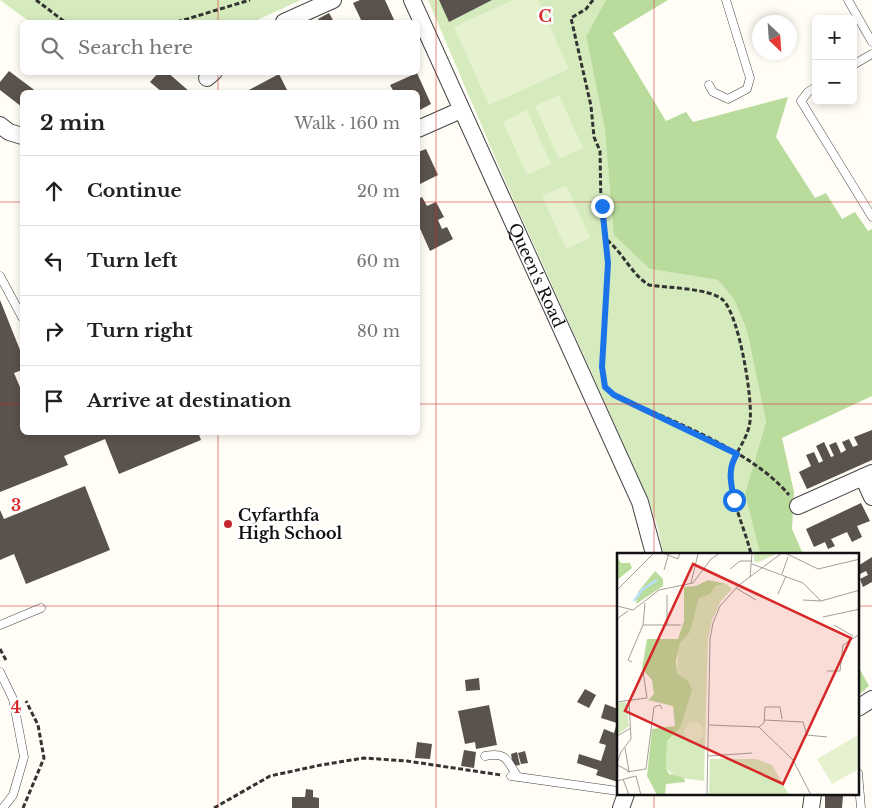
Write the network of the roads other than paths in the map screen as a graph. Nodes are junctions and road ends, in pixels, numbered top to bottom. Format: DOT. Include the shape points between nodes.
graph roads {
  1 [pos="333,0"];
  2 [pos="412,0"];
  3 [pos="726,0"];
  4 [pos="848,0"];
  5 [pos="288,20"];
  6 [pos="872,42"];
  7 [pos="872,54"];
  8 [pos="857,63"];
  9 [pos="709,85"];
  10 [pos="812,90"];
  11 [pos="461,110"];
  12 [pos="0,125"];
  13 [pos="420,128"];
  14 [pos="20,135"];
  15 [pos="872,217"];
  16 [pos="0,276"];
  17 [pos="20,313"];
  18 [pos="867,475"];
  19 [pos="872,497"];
  20 [pos="798,506"];
  21 [pos="654,553"];
  22 [pos="41,608"];
  23 [pos="0,625"];
  24 [pos="0,672"];
  25 [pos="872,699"];
  26 [pos="860,707"];
  27 [pos="485,756"];
  28 [pos="617,791"];
  29 [pos="3,808"];
  1 -- 5 [label="street"];
  2 -- 11 [label="street, Queen's Road"];
  3 -- 9 [label="lane" via="750,78 747,89 728,99 713,92"];
  4 -- 6 [label="lane"];
  7 -- 8 [label="lane"];
  10 -- 15 [label="lane" via="801,101"];
  11 -- 13 [label="street"];
  11 -- 21 [label="street, Queen's Road" via="598,390 640,502"];
  12 -- 14 [label="street"];
  16 -- 17 [label="lane"];
  18 -- 19 [label="street"];
  18 -- 20 [label="street"];
  22 -- 23 [label="lane"];
  24 -- 29 [label="lane" via="13,699 24,757 13,795"];
  25 -- 26 [label="street"];
  27 -- 28 [label="lane" via="498,754 506,757 515,776"];
}
